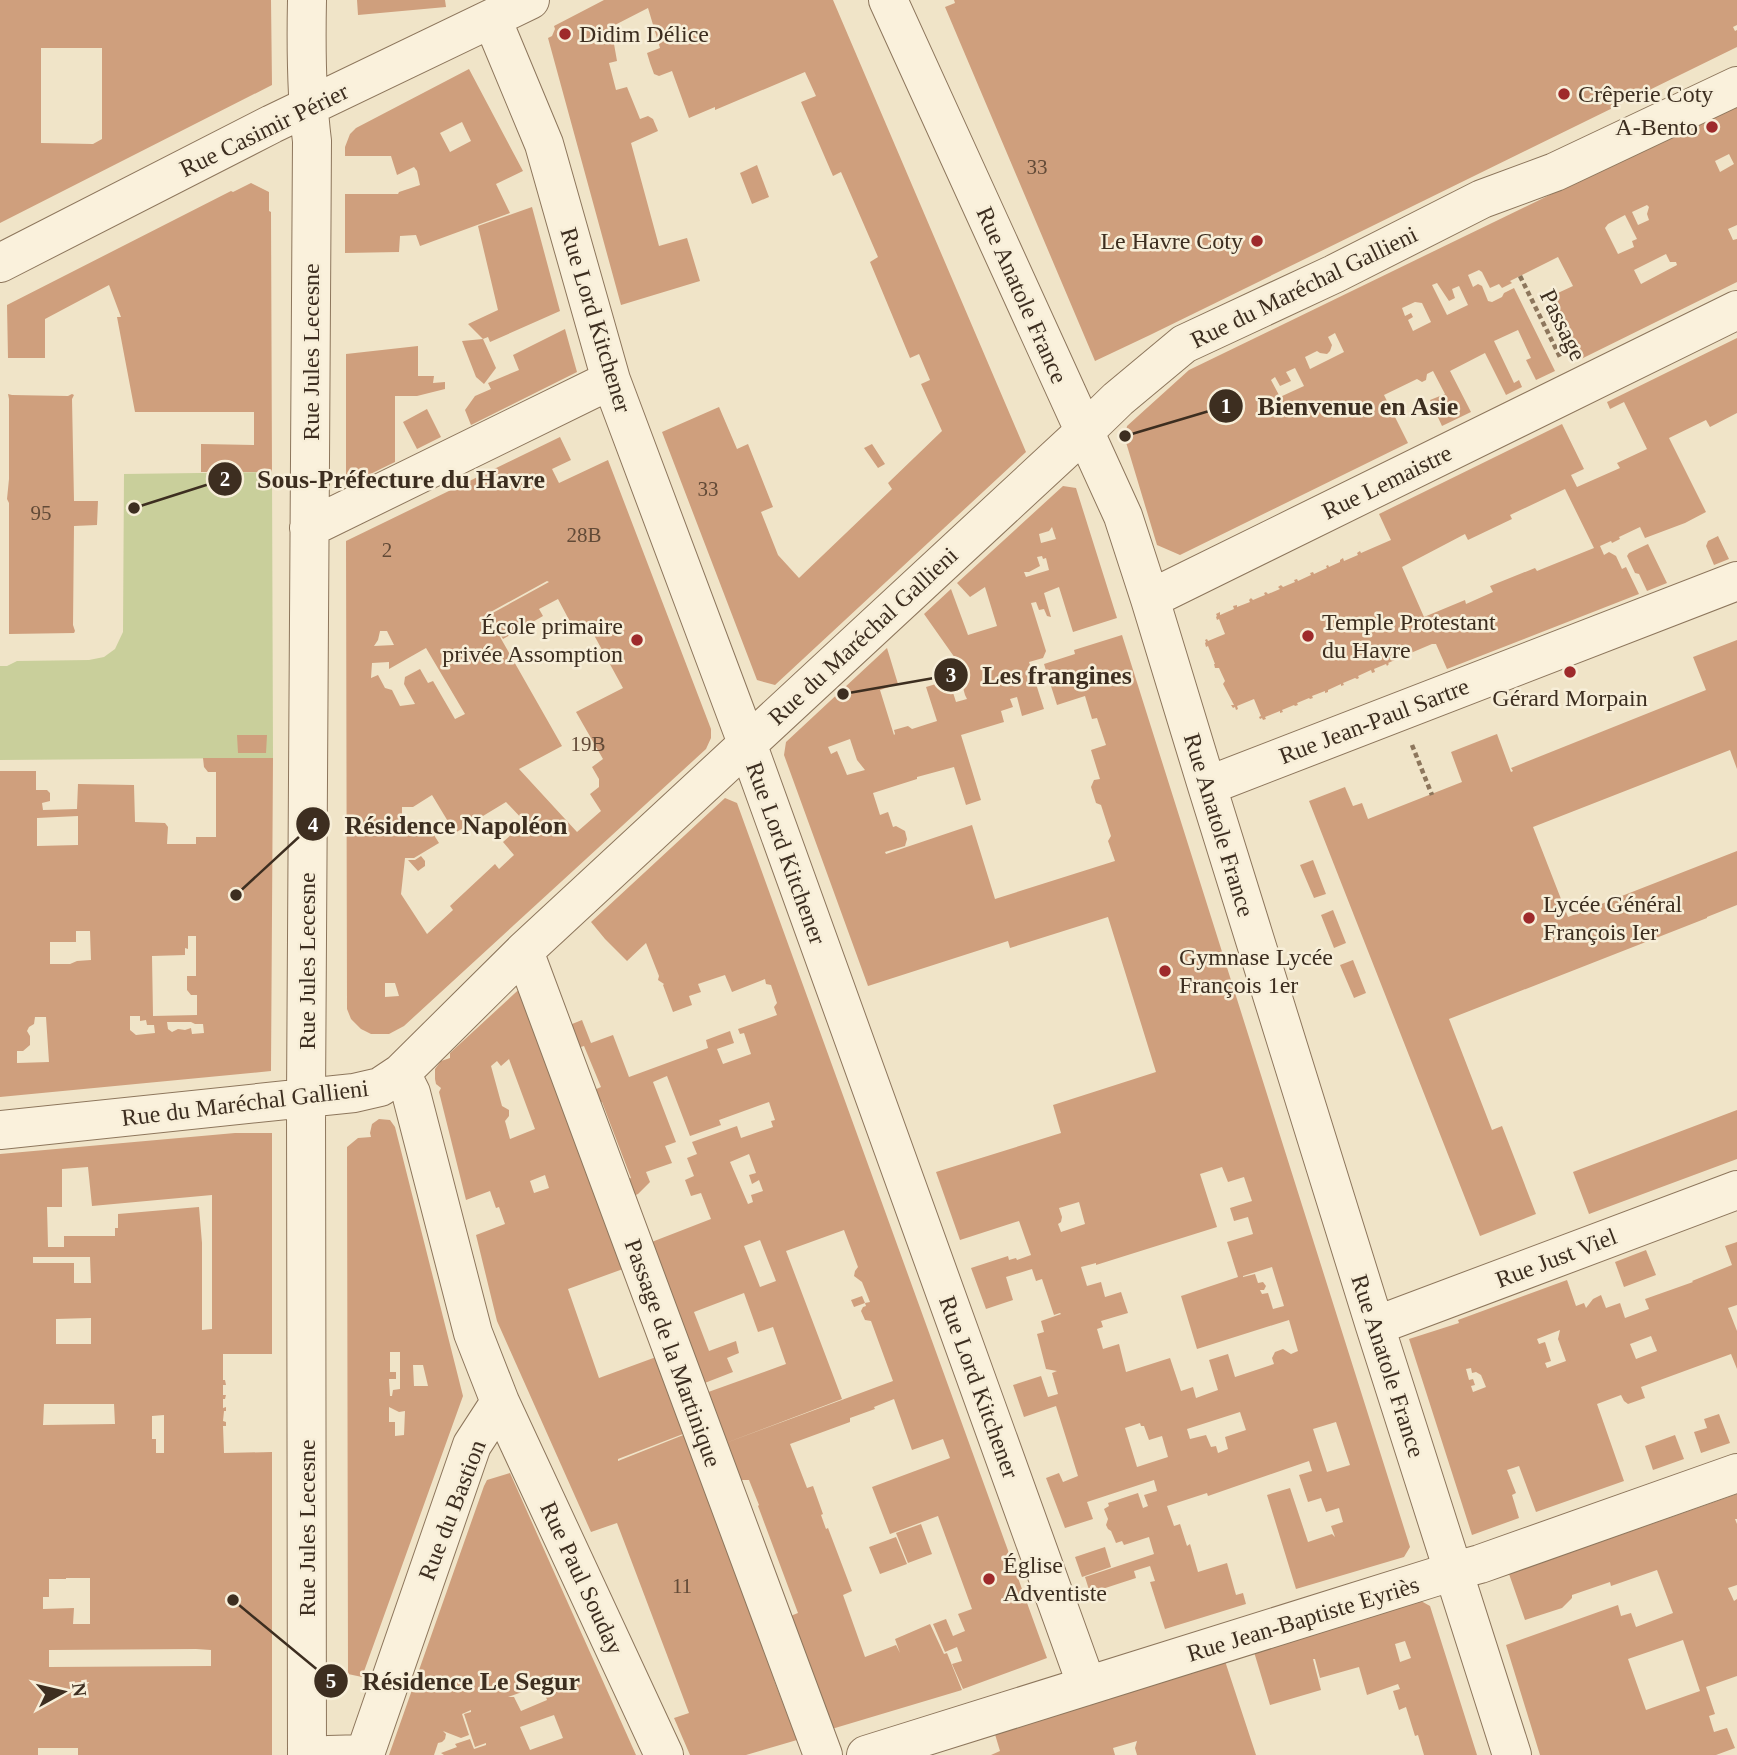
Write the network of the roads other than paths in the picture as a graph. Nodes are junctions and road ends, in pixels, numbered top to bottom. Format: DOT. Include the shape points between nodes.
graph roads {
  1 [pos="307,0"];
  2 [pos="530,0"];
  3 [pos="888,0"];
  4 [pos="492,19"];
  5 [pos="1737,86"];
  6 [pos="308,107"];
  7 [pos="0,264"];
  8 [pos="1737,310"];
  9 [pos="611,380"];
  10 [pos="1084,432"];
  11 [pos="309,528"];
  12 [pos="1737,581"];
  13 [pos="1150,598"];
  14 [pos="747,743"];
  15 [pos="1206,786"];
  16 [pos="524,951"];
  17 [pos="401,1073"];
  18 [pos="306,1098"];
  19 [pos="0,1130"];
  20 [pos="1737,1189"];
  21 [pos="1375,1326"];
  22 [pos="500,1402"];
  23 [pos="1737,1473"];
  24 [pos="1454,1571"];
  25 [pos="1087,1686"];
  26 [pos="307,1755"];
  27 [pos="328,1755"];
  28 [pos="664,1755"];
  29 [pos="823,1755"];
  30 [pos="866,1755"];
  31 [pos="1512,1755"];
  1 -- 6 [label="street, Rue Jules Lecesne"];
  2 -- 4 [label="street, Rue Casimir Périer"];
  3 -- 10 [label="street, Rue Anatole France"];
  4 -- 6 [label="street, Rue Casimir Périer"];
  4 -- 9 [label="street, Rue Lord Kitchener" via="544,144"];
  5 -- 10 [label="street, Rue du Maréchal Gallieni" via="1555,172 1482,200 1184,344"];
  6 -- 7 [label="street, Rue Casimir Périer"];
  6 -- 11 [label="street, Rue Jules Lecesne" via="312,141"];
  8 -- 13 [label="street, Rue Lemaistre"];
  9 -- 11 [label="street"];
  9 -- 14 [label="street, Rue Lord Kitchener"];
  10 -- 13 [label="street, Rue Anatole France" via="1123,516"];
  10 -- 14 [label="street, Rue du Maréchal Gallieni"];
  11 -- 18 [label="street, Rue Jules Lecesne"];
  12 -- 15 [label="street, Rue Jean-Paul Sartre"];
  13 -- 15 [label="street, Rue Anatole France"];
  14 -- 16 [label="street, Rue du Maréchal Gallieni"];
  14 -- 25 [label="street, Rue Lord Kitchener"];
  15 -- 21 [label="street, Rue Anatole France"];
  16 -- 17 [label="street, Rue du Maréchal Gallieni"];
  16 -- 29 [label="street, Passage de la Martinique"];
  17 -- 18 [label="street, Rue du Maréchal Gallieni" via="380,1087"];
  17 -- 22 [label="street" via="411,1093 474,1332"];
  18 -- 19 [label="street, Rue du Maréchal Gallieni"];
  18 -- 26 [label="street, Rue Jules Lecesne"];
  20 -- 21 [label="street, Rue Just Viel"];
  21 -- 24 [label="street, Rue Anatole France"];
  22 -- 27 [label="street, Rue du Bastion" via="472,1445 365,1754"];
  22 -- 28 [label="street, Rue Paul Souday"];
  23 -- 24 [label="street, Rue Jean-Baptiste Eyriès"];
  24 -- 25 [label="street, Rue Jean-Baptiste Eyriès"];
  24 -- 31 [label="street, Rue Anatole France"];
  25 -- 30 [label="street, Rue Jean-Baptiste Eyriès"];
}
